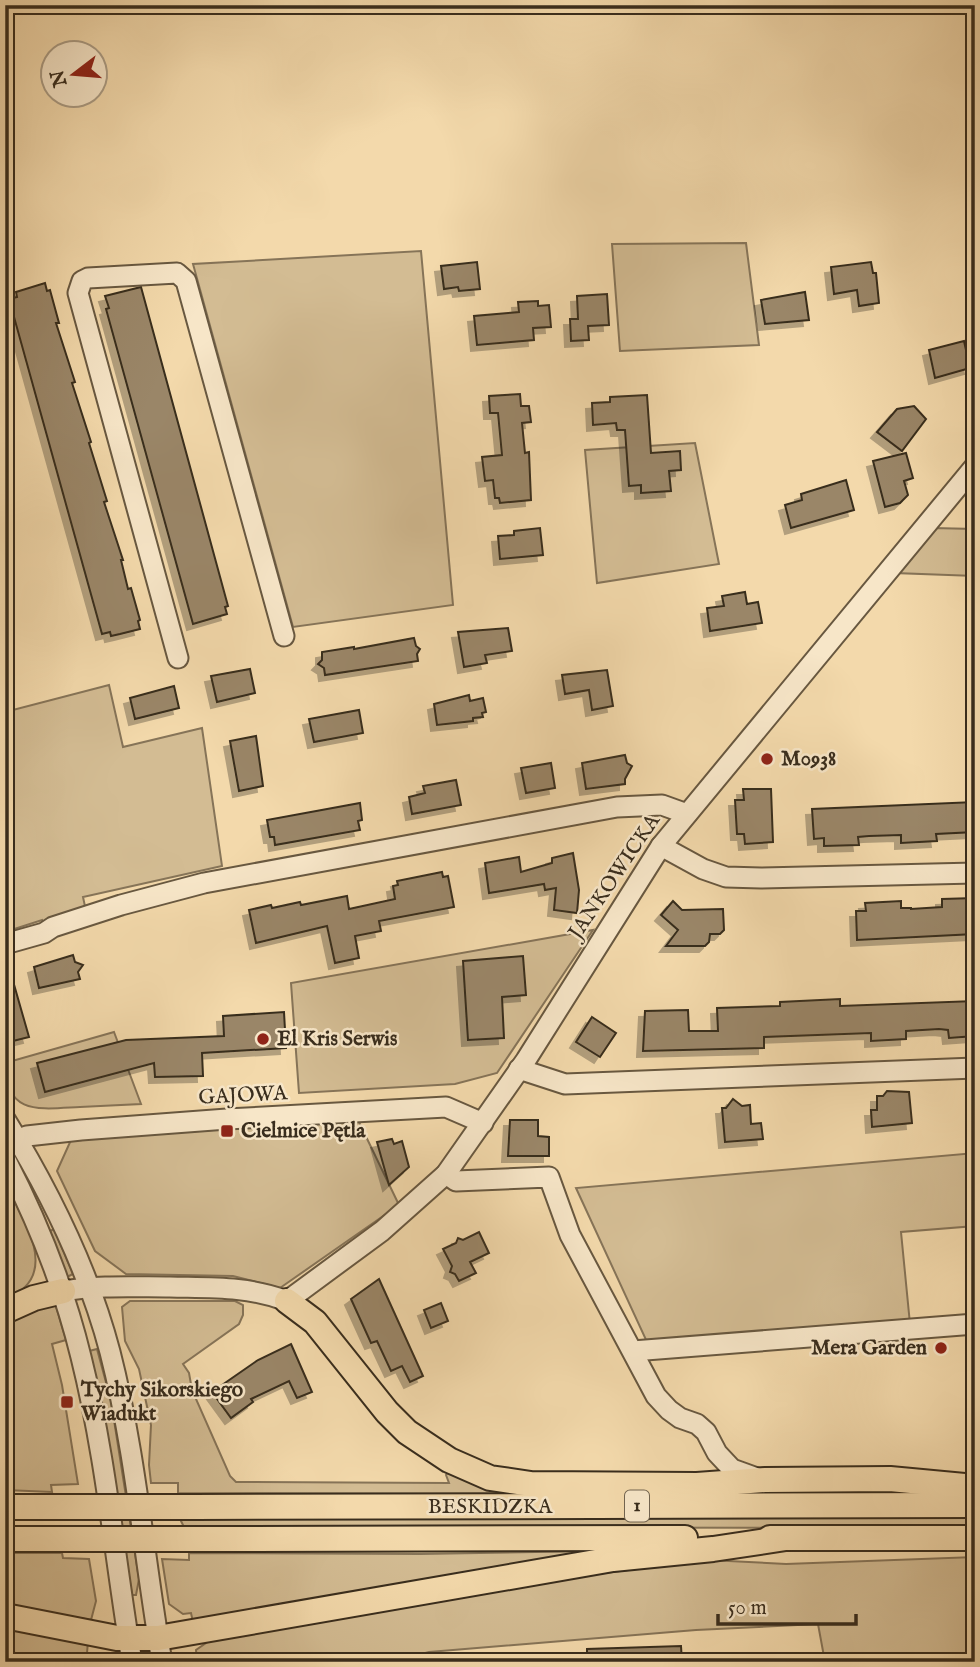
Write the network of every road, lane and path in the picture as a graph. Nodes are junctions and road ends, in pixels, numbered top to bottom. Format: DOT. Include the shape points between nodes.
graph roads {
  1 [pos="975,466"];
  2 [pos="284,636"];
  3 [pos="178,658"];
  4 [pos="687,814"];
  5 [pos="661,846"];
  6 [pos="975,873"];
  7 [pos="5,944"];
  8 [pos="975,1068"];
  9 [pos="519,1069"];
  10 [pos="5,1119"];
  11 [pos="483,1123"];
  12 [pos="11,1142"];
  13 [pos="5,1158"];
  14 [pos="446,1174"];
  15 [pos="89,1287"];
  16 [pos="62,1291"];
  17 [pos="287,1301"];
  18 [pos="5,1311"];
  19 [pos="975,1324"];
  20 [pos="633,1352"];
  21 [pos="765,1480"];
  22 [pos="975,1486"];
  23 [pos="975,1505"];
  24 [pos="5,1507"];
  25 [pos="786,1538"];
  26 [pos="975,1538"];
  27 [pos="5,1539"];
  28 [pos="5,1616"];
  29 [pos="160,1650"];
  30 [pos="130,1651"];
  1 -- 4 [label="street, JANKOWICKA"];
  2 -- 3 [label="street" via="186,281 177,273 88,278 78,293"];
  4 -- 5 [label="street, JANKOWICKA"];
  4 -- 7 [label="street" via="662,805 617,807 204,883"];
  5 -- 6 [label="street" via="726,877"];
  5 -- 9 [label="street, JANKOWICKA"];
  8 -- 9 [label="street" via="565,1084"];
  9 -- 11 [label="street, JANKOWICKA"];
  10 -- 12 [label="street"];
  11 -- 12 [label="street, GAJOWA" via="446,1107 59,1132"];
  11 -- 14 [label="street, JANKOWICKA"];
  12 -- 15 [label="street" via="53,1203"];
  13 -- 16 [label="street"];
  14 -- 17 [label="street, JANKOWICKA" via="382,1231"];
  14 -- 20 [label="street" via="456,1181 549,1177 570,1235"];
  15 -- 16 [label="street"];
  15 -- 17 [label="street" via="231,1288"];
  15 -- 29 [label="street" via="120,1395"];
  16 -- 18 [label="main road"];
  16 -- 30 [label="street" via="81,1354 100,1448"];
  17 -- 21 [label="main road" via="315,1322 407,1432 478,1474 531,1484 697,1485"];
  19 -- 20 [label="street"];
  20 -- 21 [label="street" via="656,1396 669,1410 706,1432 732,1469"];
  21 -- 22 [label="main road" via="890,1479"];
  23 -- 24 [label="main road, BESKIDZKA / 1, bridge"];
  25 -- 26 [label="main road, BESKIDZKA / 1"];
  25 -- 27 [label="main road, BESKIDZKA / 1, bridge"];
  25 -- 29 [label="main road" via="613,1559"];
  28 -- 30 [label="main road"];
  29 -- 30 [label="main road"];
}
